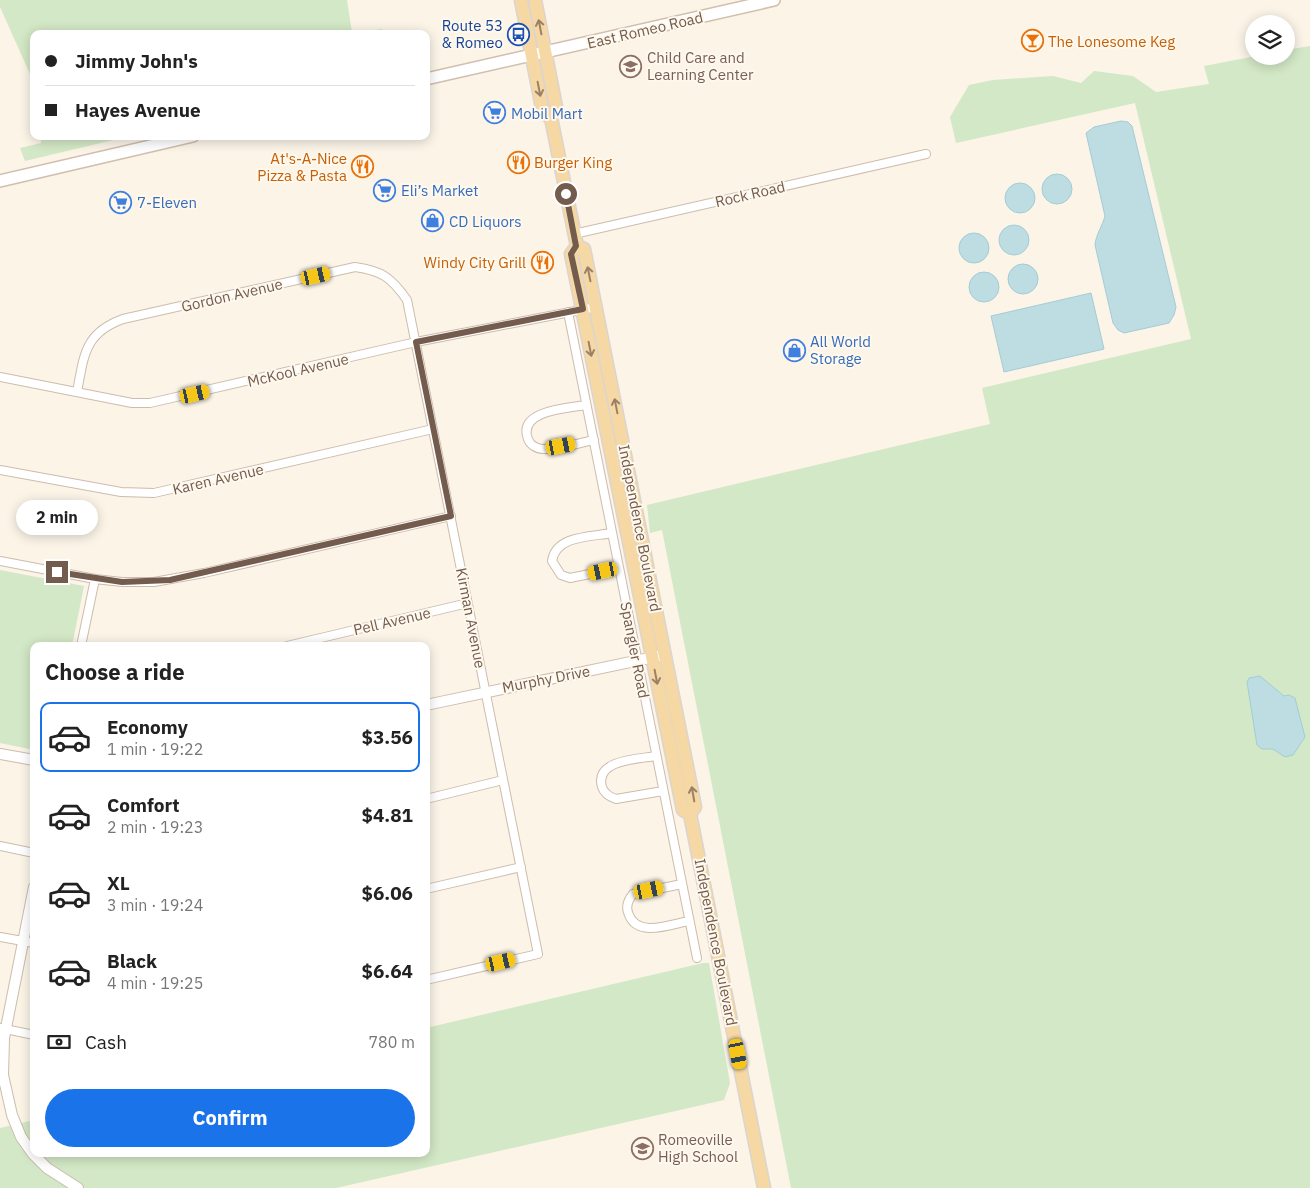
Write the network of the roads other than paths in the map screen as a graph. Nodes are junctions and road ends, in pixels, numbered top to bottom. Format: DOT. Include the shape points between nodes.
graph roads {
  1 [pos="521,0"];
  2 [pos="535,0"];
  3 [pos="774,0"];
  4 [pos="546,54"];
  5 [pos="532,56"];
  6 [pos="430,78"];
  7 [pos="551,118"];
  8 [pos="176,140"];
  9 [pos="926,154"];
  10 [pos="0,181"];
  11 [pos="575,240"];
  12 [pos="596,306"];
  13 [pos="583,309"];
  14 [pos="568,312"];
  15 [pos="416,342"];
  16 [pos="0,377"];
  17 [pos="77,392"];
  18 [pos="586,404"];
  19 [pos="433,429"];
  20 [pos="594,440"];
  21 [pos="0,470"];
  22 [pos="451,516"];
  23 [pos="612,533"];
  24 [pos="0,562"];
  25 [pos="619,568"];
  26 [pos="95,579"];
  27 [pos="468,603"];
  28 [pos="82,642"];
  29 [pos="304,642"];
  30 [pos="665,655"];
  31 [pos="652,658"];
  32 [pos="637,661"];
  33 [pos="486,691"];
  34 [pos="430,704"];
  35 [pos="0,754"];
  36 [pos="656,756"];
  37 [pos="30,759"];
  38 [pos="503,780"];
  39 [pos="664,790"];
  40 [pos="430,798"];
  41 [pos="690,814"];
  42 [pos="0,846"];
  43 [pos="30,852"];
  44 [pos="521,867"];
  45 [pos="682,884"];
  46 [pos="430,888"];
  47 [pos="30,907"];
  48 [pos="689,921"];
  49 [pos="0,937"];
  50 [pos="23,942"];
  51 [pos="30,943"];
  52 [pos="697,958"];
  53 [pos="430,979"];
  54 [pos="3,1028"];
  55 [pos="30,1033"];
  56 [pos="3,1087"];
  57 [pos="30,1150"];
  58 [pos="37,1157"];
  59 [pos="78,1188"];
  60 [pos="764,1188"];
  1 -- 5 [label="main road, Independence Boulevard"];
  4 -- 2 [label="main road, Independence Boulevard, one-way"];
  3 -- 4 [label="main road, East Romeo Road"];
  4 -- 5 [label="main road, East Romeo Road"];
  4 -- 7 [label="main road, Independence Boulevard" via="556,107"];
  5 -- 6 [label="main road, East Romeo Road"];
  5 -- 7 [label="main road, Independence Boulevard, one-way" via="543,113"];
  7 -- 11 [label="main road, Independence Boulevard"];
  8 -- 10 [label="main road"];
  9 -- 11 [label="street, Rock Road"];
  12 -- 11 [label="main road, Independence Boulevard, one-way" via="584,249"];
  11 -- 13 [label="main road, Independence Boulevard" via="571,254"];
  12 -- 13 [label="street, McKool Avenue"];
  30 -- 12 [label="main road, Independence Boulevard, one-way"];
  13 -- 14 [label="street, McKool Avenue"];
  13 -- 31 [label="main road, Independence Boulevard, one-way"];
  14 -- 15 [label="street, McKool Avenue"];
  14 -- 18 [label="street, Spangler Road"];
  15 -- 17 [label="street, McKool Avenue" via="157,402 132,403"];
  15 -- 17 [label="street, Gordon Avenue" via="406,300 395,282 376,270 355,267 113,323 96,334 87,347"];
  15 -- 19 [label="street, Kirman Avenue"];
  16 -- 17 [label="street, McKool Avenue"];
  18 -- 20 [label="street, Spangler Road"];
  18 -- 20 [label="street" via="539,414 531,419 526,429 528,440 535,447 544,449"];
  19 -- 21 [label="street, Karen Avenue" via="154,493 120,492"];
  19 -- 22 [label="street, Kirman Avenue"];
  20 -- 23 [label="street, Spangler Road"];
  22 -- 26 [label="street" via="177,579 136,583"];
  22 -- 27 [label="street, Kirman Avenue"];
  23 -- 25 [label="street, Spangler Road"];
  23 -- 25 [label="street" via="565,542 553,552 552,561 561,575 570,578"];
  24 -- 26 [label="street"];
  25 -- 32 [label="street, Spangler Road"];
  26 -- 28 [label="street"];
  27 -- 29 [label="street, Pell Avenue"];
  27 -- 33 [label="street, Kirman Avenue"];
  30 -- 31 [label="street, Murphy Drive"];
  41 -- 30 [label="main road, Independence Boulevard, one-way" via="695,807"];
  31 -- 32 [label="street, Murphy Drive"];
  31 -- 41 [label="main road, Independence Boulevard, one-way" via="683,810"];
  32 -- 33 [label="street, Murphy Drive"];
  32 -- 36 [label="street, Spangler Road"];
  33 -- 34 [label="street, Murphy Drive"];
  33 -- 38 [label="street, Kirman Avenue"];
  35 -- 37 [label="street"];
  36 -- 39 [label="street, Spangler Road"];
  36 -- 39 [label="street" via="610,766 602,776 602,784 605,792 616,799"];
  38 -- 40 [label="street"];
  38 -- 44 [label="street, Kirman Avenue"];
  39 -- 45 [label="street, Spangler Road"];
  41 -- 60 [label="main road, Independence Boulevard"];
  42 -- 43 [label="street"];
  44 -- 46 [label="street"];
  44 -- 53 [label="street, Kirman Avenue" via="538,954"];
  45 -- 48 [label="street, Spangler Road"];
  45 -- 48 [label="street" via="633,894 628,900 627,911 632,922 646,928"];
  47 -- 50 [label="street"];
  48 -- 52 [label="street, Spangler Road"];
  49 -- 50 [label="street"];
  50 -- 51 [label="street"];
  50 -- 54 [label="street"];
  54 -- 55 [label="street"];
  54 -- 56 [label="street"];
  56 -- 57 [label="street" via="16,1126"];
  58 -- 59 [label="street" via="47,1168"];
}
